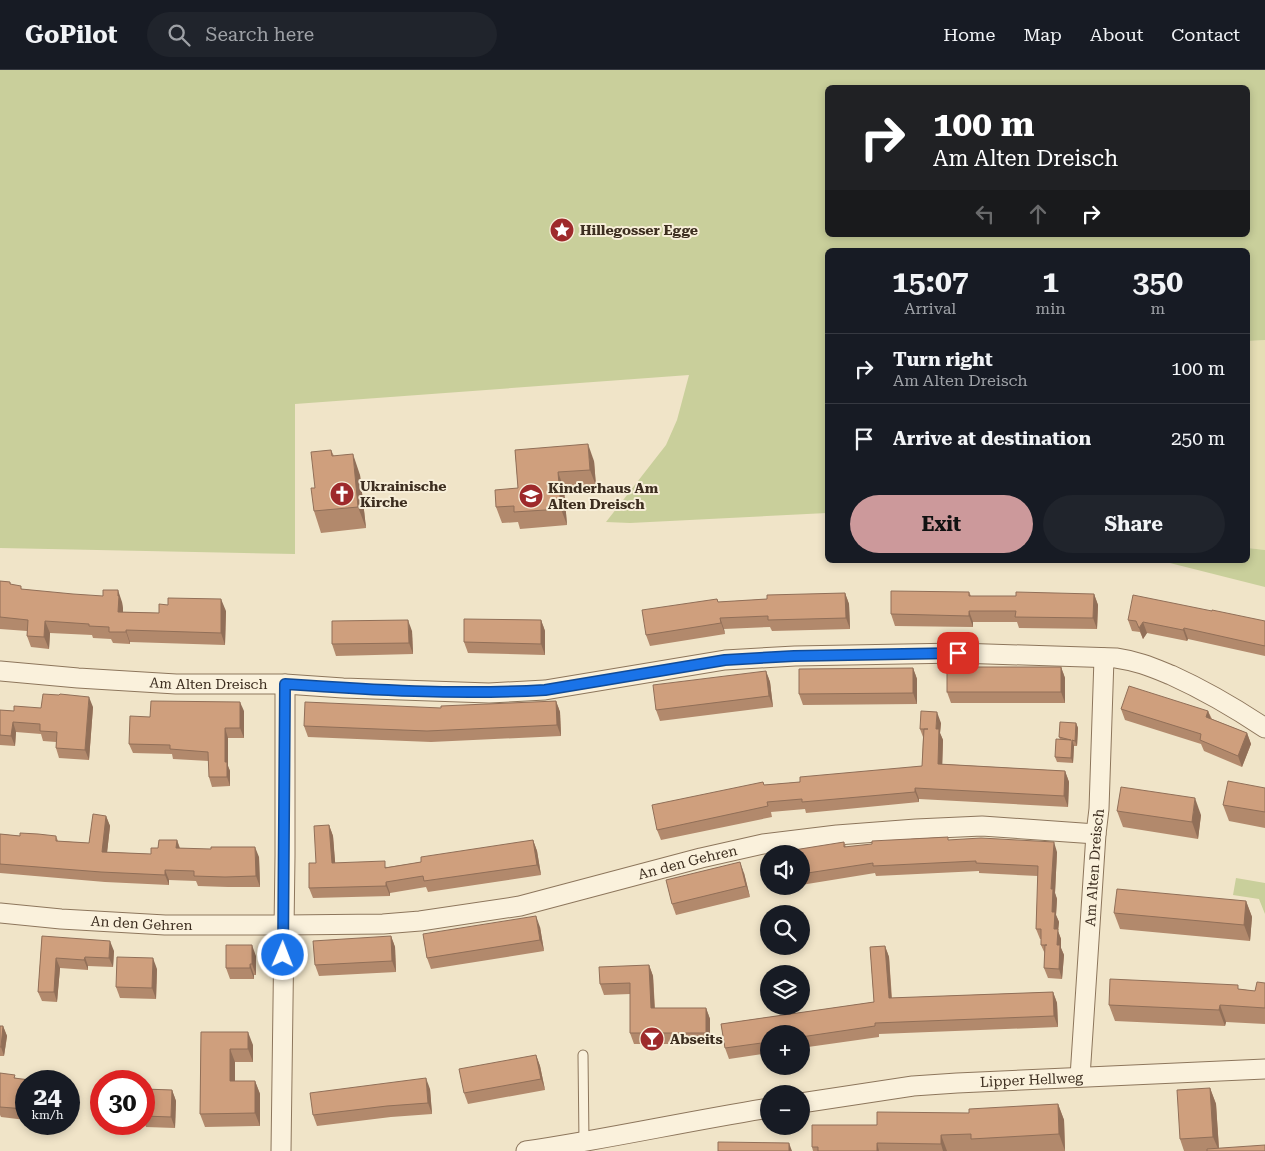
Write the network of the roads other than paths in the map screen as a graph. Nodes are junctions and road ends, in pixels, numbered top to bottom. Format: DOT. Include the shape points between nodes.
graph roads {
  1 [pos="1104,658"];
  2 [pos="0,671"];
  3 [pos="285,684"];
  4 [pos="1265,728"];
  5 [pos="1096,834"];
  6 [pos="0,913"];
  7 [pos="284,925"];
  8 [pos="582,1055"];
  9 [pos="1265,1069"];
  10 [pos="1080,1077"];
  11 [pos="810,1102"];
  12 [pos="760,1110"];
  13 [pos="584,1142"];
  14 [pos="281,1151"];
  15 [pos="526,1151"];
  1 -- 3 [label="street, Am Alten Dreisch" via="922,653 754,658 545,690 490,693"];
  1 -- 4 [label="street, Am Alten Dreisch" via="1134,660 1204,690"];
  1 -- 5 [label="street, Am Alten Dreisch"];
  2 -- 3 [label="street, Am Alten Dreisch" via="176,684"];
  3 -- 7 [label="street"];
  5 -- 7 [label="street, An den Gehren" via="982,826 837,835 763,844 492,911 383,924"];
  5 -- 10 [label="street, Am Alten Dreisch"];
  6 -- 7 [label="street, An den Gehren" via="156,924"];
  7 -- 14 [label="street"];
  8 -- 13 [label="lane"];
  9 -- 10 [label="street, Lipper Hellweg"];
  10 -- 11 [label="street, Lipper Hellweg" via="913,1086"];
  12 -- 13 [label="street"];
  13 -- 15 [label="street"];
}
